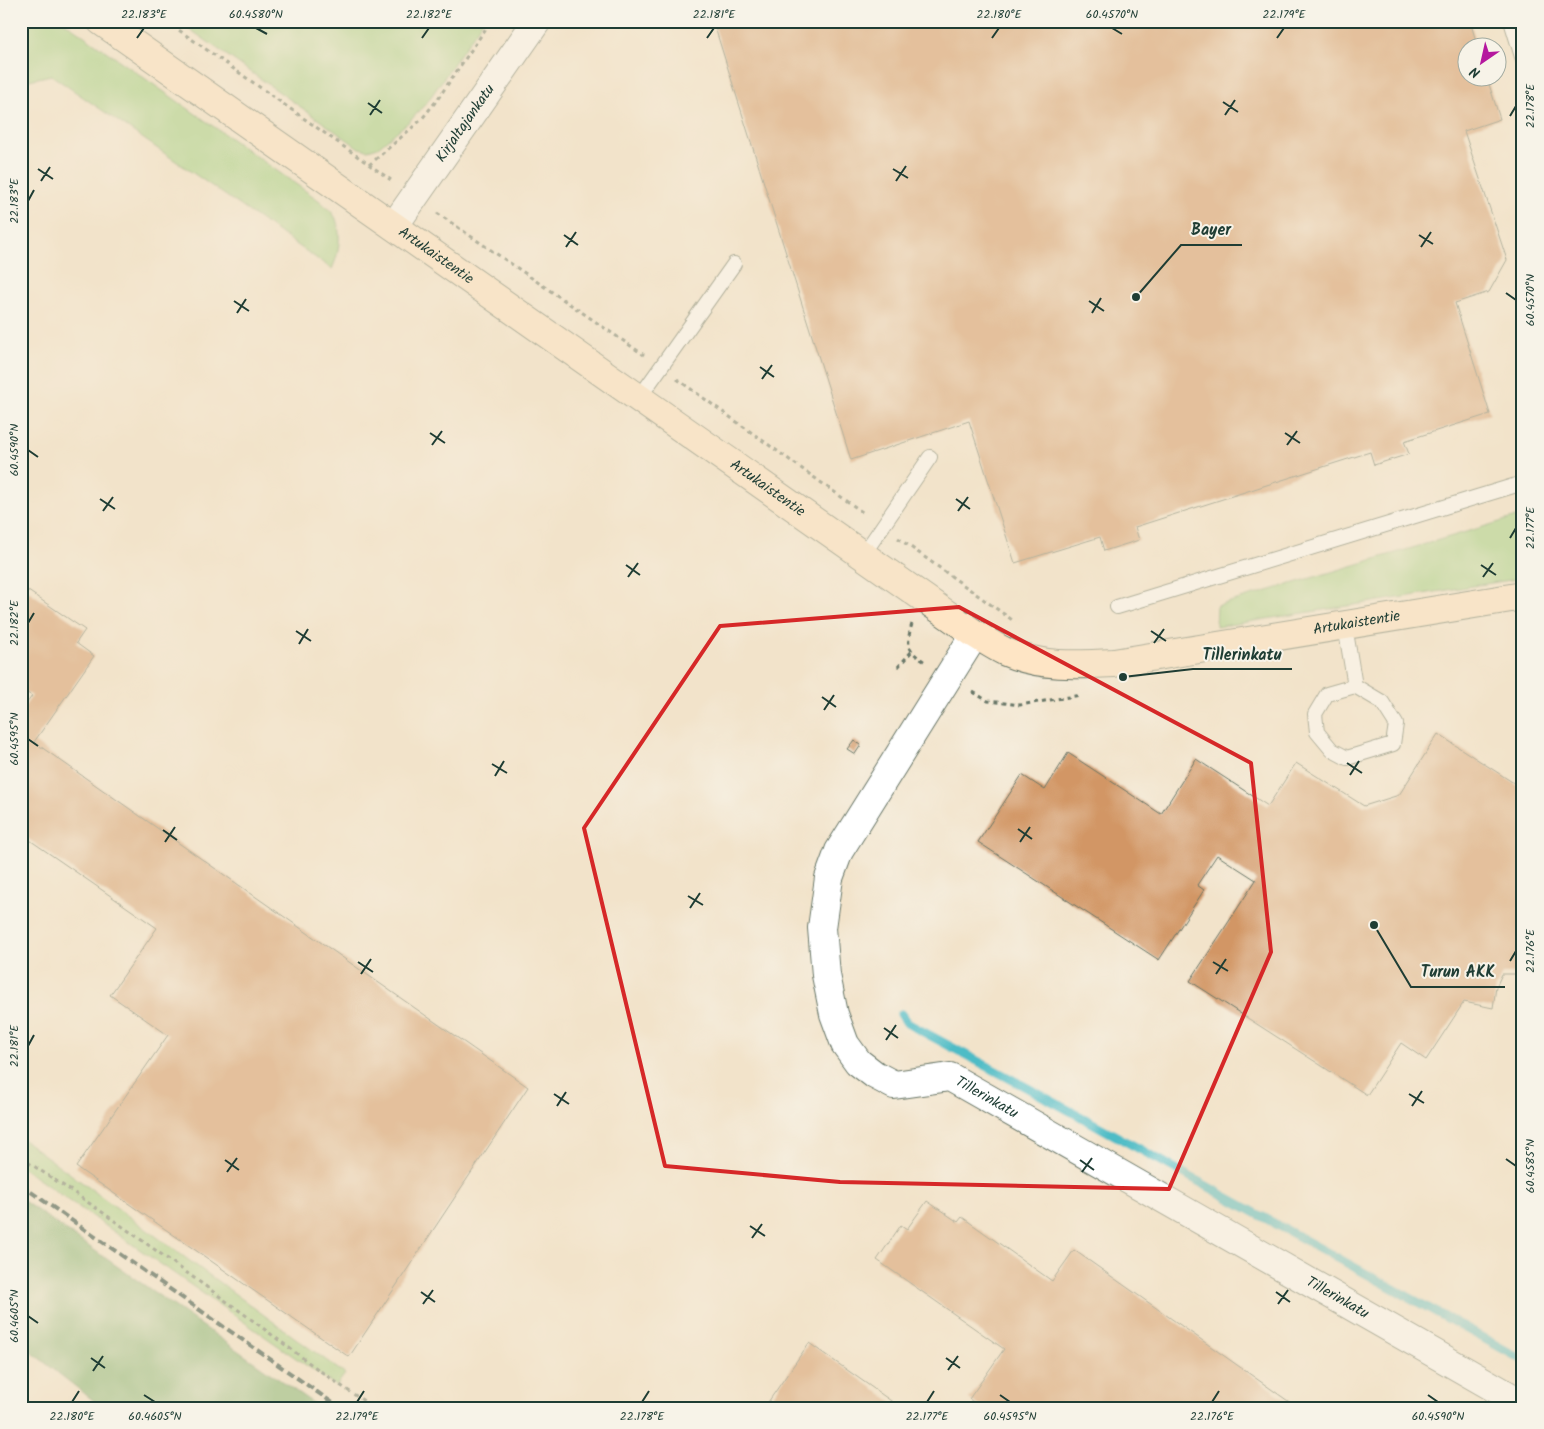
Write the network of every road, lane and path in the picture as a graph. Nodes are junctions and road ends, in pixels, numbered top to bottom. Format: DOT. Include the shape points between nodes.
graph roads {
  1 [pos="101,21"];
  2 [pos="166,21"];
  3 [pos="491,21"];
  4 [pos="537,21"];
  5 [pos="1511,21"];
  6 [pos="1523,60"];
  7 [pos="369,165"];
  8 [pos="414,198"];
  9 [pos="394,226"];
  10 [pos="734,264"];
  11 [pos="660,367"];
  12 [pos="639,398"];
  13 [pos="930,458"];
  14 [pos="1523,483"];
  15 [pos="882,527"];
  16 [pos="863,555"];
  17 [pos="1523,596"];
  18 [pos="1117,607"];
  19 [pos="914,618"];
  20 [pos="1016,623"];
  21 [pos="1345,626"];
  22 [pos="975,634"];
  23 [pos="912,652"];
  24 [pos="921,659"];
  25 [pos="898,667"];
  26 [pos="1354,686"];
  27 [pos="974,693"];
  28 [pos="988,701"];
  29 [pos="21,1158"];
  30 [pos="1523,1404"];
  31 [pos="375,1408"];
  1 -- 9 [label="street, Artukaistentie"];
  2 -- 7 [label="path"];
  3 -- 7 [label="path" via="437,100 420,120"];
  4 -- 8 [label="street, Kirjaltajankatu"];
  5 -- 6 [label="lane"];
  7 -- 8 [label="path"];
  8 -- 9 [label="street, Kirjaltajankatu"];
  8 -- 11 [label="path"];
  9 -- 12 [label="street, Artukaistentie"];
  10 -- 11 [label="lane"];
  11 -- 12 [label="lane"];
  11 -- 15 [label="path"];
  12 -- 16 [label="street, Artukaistentie"];
  13 -- 15 [label="lane"];
  14 -- 18 [label="lane"];
  15 -- 16 [label="lane"];
  15 -- 20 [label="path"];
  16 -- 22 [label="street, Artukaistentie"];
  17 -- 21 [label="street, Artukaistentie"];
  19 -- 23 [label="path" via="907,642"];
  21 -- 22 [label="street, Artukaistentie" via="1114,664 1072,665 1028,660 1005,652"];
  21 -- 26 [label="lane"];
  22 -- 30 [label="street, Tillerinkatu" via="839,851 829,878 822,928 826,975 834,1014 845,1044 858,1062 894,1085 950,1077"];
  23 -- 24 [label="path"];
  23 -- 25 [label="path"];
  26 -- 26 [label="lane" via="1327,694 1315,714 1317,732 1332,750 1347,758 1393,744 1396,724 1382,702"];
  27 -- 28 [label="path"];
  29 -- 31 [label="path"];
}
